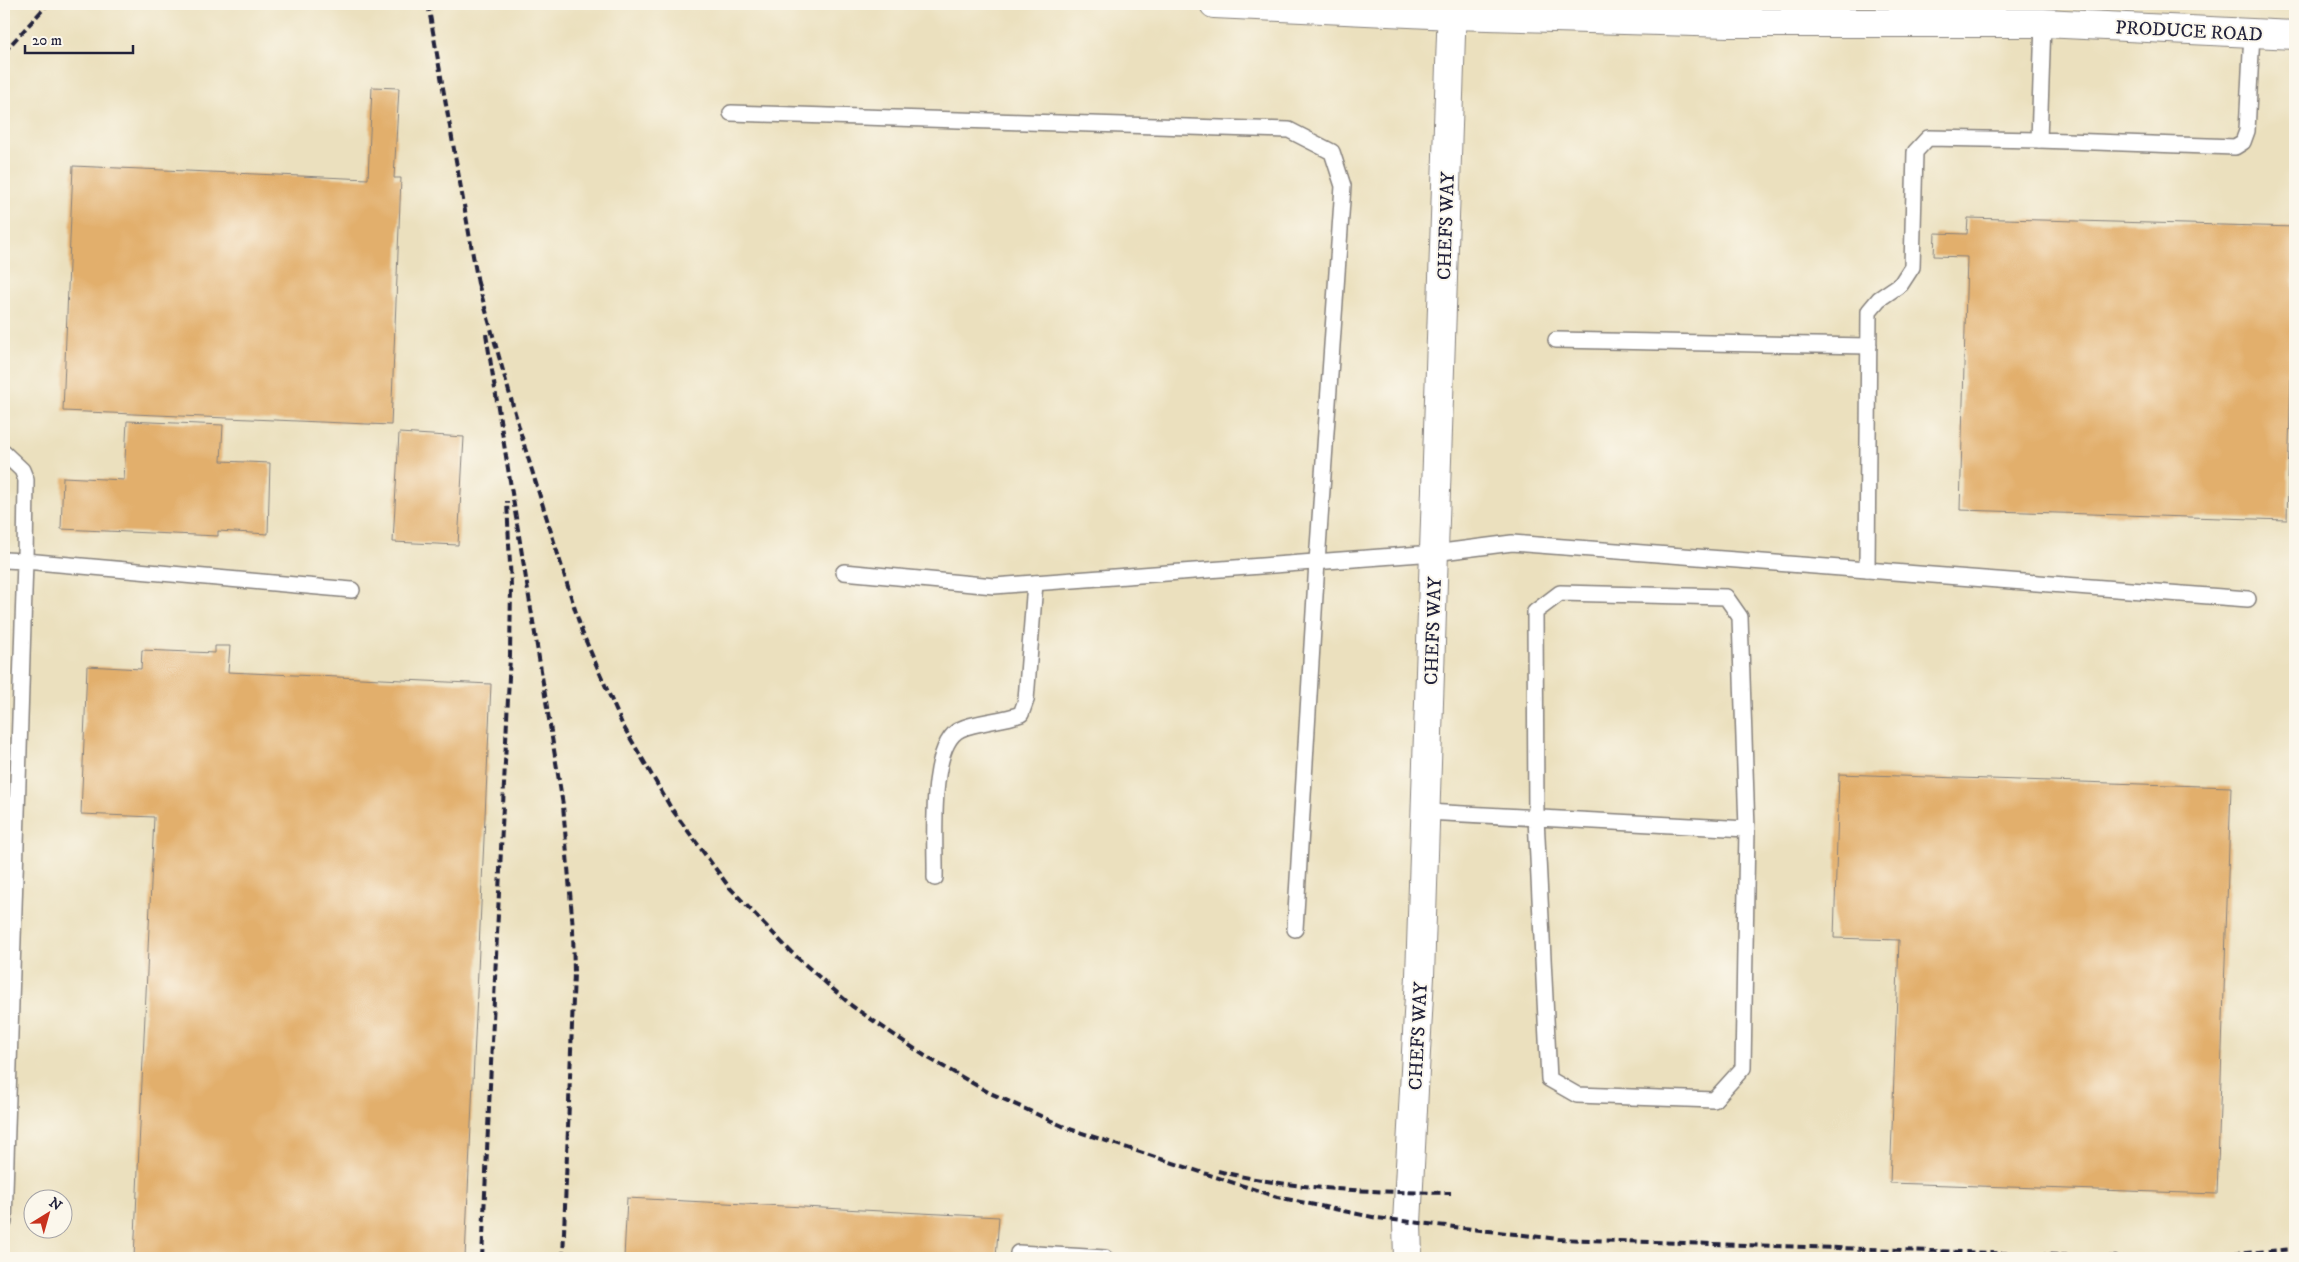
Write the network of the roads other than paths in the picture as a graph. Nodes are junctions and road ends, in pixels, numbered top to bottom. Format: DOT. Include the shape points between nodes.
graph roads {
  1 [pos="1214,4"];
  2 [pos="1452,9"];
  3 [pos="2043,23"];
  4 [pos="2252,33"];
  5 [pos="2295,35"];
  6 [pos="731,113"];
  7 [pos="2039,140"];
  8 [pos="1556,340"];
  9 [pos="1869,346"];
  10 [pos="4,453"];
  11 [pos="1434,553"];
  12 [pos="4,560"];
  13 [pos="25,561"];
  14 [pos="1317,562"];
  15 [pos="1867,570"];
  16 [pos="844,572"];
  17 [pos="1035,583"];
  18 [pos="352,590"];
  19 [pos="2248,599"];
  20 [pos="1426,812"];
  21 [pos="1536,818"];
  22 [pos="1746,829"];
  23 [pos="10,850"];
  24 [pos="936,878"];
  25 [pos="1295,929"];
  26 [pos="4,1222"];
  27 [pos="1018,1253"];
  28 [pos="1105,1258"];
  29 [pos="1408,1258"];
  1 -- 2 [label="street, PRODUCE ROAD"];
  2 -- 3 [label="street, PRODUCE ROAD" via="1730,24"];
  2 -- 11 [label="street, CHEFS WAY"];
  3 -- 4 [label="street, PRODUCE ROAD"];
  3 -- 7 [label="lane"];
  4 -- 5 [label="street, PRODUCE ROAD"];
  4 -- 7 [label="lane" via="2248,131 2243,142 2235,147"];
  6 -- 14 [label="lane" via="1290,130 1332,152 1343,186"];
  7 -- 9 [label="lane" via="1928,138 1915,152 1912,267 1901,284 1879,299 1869,312"];
  8 -- 9 [label="lane"];
  9 -- 15 [label="lane"];
  10 -- 13 [label="lane" via="22,470 26,480"];
  11 -- 14 [label="lane"];
  11 -- 15 [label="lane" via="1512,543"];
  11 -- 20 [label="street, CHEFS WAY"];
  12 -- 13 [label="lane"];
  13 -- 18 [label="lane"];
  13 -- 23 [label="lane"];
  14 -- 17 [label="lane"];
  14 -- 25 [label="lane"];
  15 -- 19 [label="lane"];
  16 -- 17 [label="lane" via="994,586"];
  17 -- 24 [label="lane" via="1026,700 1020,714 960,729 944,747 937,773"];
  20 -- 21 [label="lane"];
  20 -- 29 [label="street, CHEFS WAY"];
  21 -- 22 [label="lane"];
  21 -- 22 [label="lane" via="1535,612 1560,593 1726,597 1740,617"];
  21 -- 22 [label="lane" via="1549,1079 1576,1095 1714,1100 1743,1068"];
  23 -- 26 [label="lane"];
  27 -- 28 [label="lane"];
}
